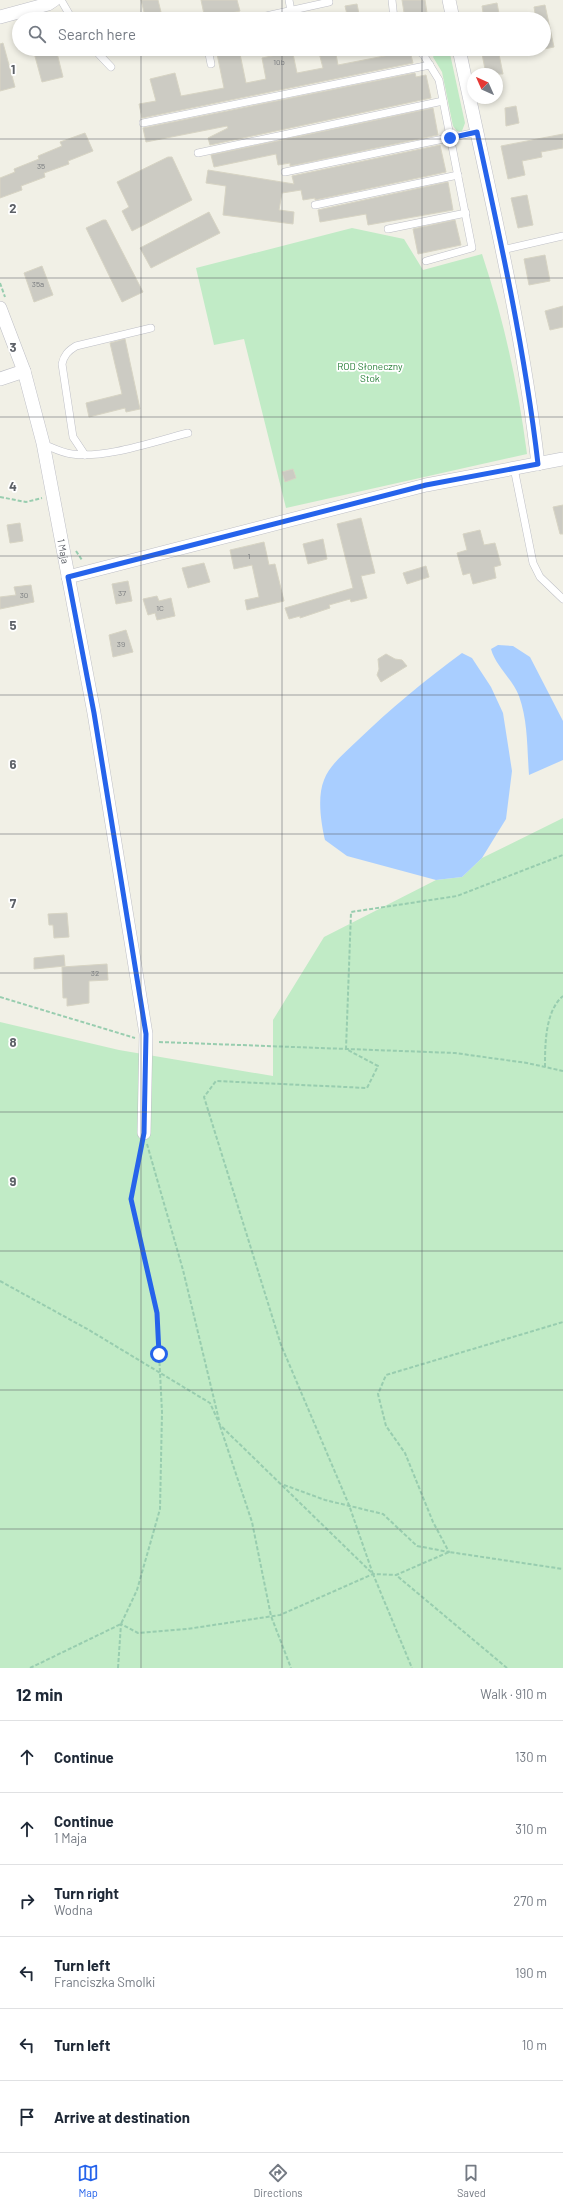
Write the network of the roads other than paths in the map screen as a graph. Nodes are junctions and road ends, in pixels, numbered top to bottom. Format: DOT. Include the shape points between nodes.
graph roads {
  1 [pos="61,0"];
  2 [pos="289,0"];
  3 [pos="392,0"];
  4 [pos="449,0"];
  5 [pos="50,1"];
  6 [pos="330,2"];
  7 [pos="291,11"];
  8 [pos="16,12"];
  9 [pos="68,12"];
  10 [pos="286,12"];
  11 [pos="393,12"];
  12 [pos="452,12"];
  13 [pos="12,13"];
  14 [pos="0,17"];
  15 [pos="101,56"];
  16 [pos="209,56"];
  17 [pos="424,56"];
  18 [pos="461,56"];
  19 [pos="211,64"];
  20 [pos="430,65"];
  21 [pos="111,67"];
  22 [pos="443,101"];
  23 [pos="144,123"];
  24 [pos="477,132"];
  25 [pos="450,138"];
  26 [pos="198,153"];
  27 [pos="285,172"];
  28 [pos="458,175"];
  29 [pos="315,205"];
  30 [pos="466,213"];
  31 [pos="388,229"];
  32 [pos="563,236"];
  33 [pos="502,250"];
  34 [pos="426,261"];
  35 [pos="4,306"];
  36 [pos="151,328"];
  37 [pos="24,371"];
  38 [pos="0,379"];
  39 [pos="188,433"];
  40 [pos="43,443"];
  41 [pos="85,455"];
  42 [pos="563,459"];
  43 [pos="538,464"];
  44 [pos="514,468"];
  45 [pos="68,577"];
  46 [pos="563,599"];
  47 [pos="144,1133"];
  1 -- 9 [label="lane"];
  2 -- 7 [label="lane"];
  3 -- 11 [label="lane"];
  4 -- 12 [label="street"];
  5 -- 8 [label="street"];
  6 -- 7 [label="lane"];
  7 -- 10 [label="lane"];
  13 -- 14 [label="street"];
  15 -- 21 [label="lane"];
  16 -- 19 [label="lane"];
  17 -- 20 [label="lane"];
  18 -- 24 [label="street"];
  20 -- 22 [label="lane" via="439,80"];
  20 -- 23 [label="lane"];
  22 -- 25 [label="lane"];
  22 -- 26 [label="lane"];
  24 -- 25 [label="lane"];
  24 -- 33 [label="street"];
  25 -- 27 [label="lane"];
  25 -- 28 [label="lane"];
  28 -- 29 [label="lane"];
  28 -- 30 [label="lane"];
  30 -- 31 [label="lane"];
  30 -- 34 [label="lane" via="472,248"];
  32 -- 33 [label="lane"];
  33 -- 43 [label="street" via="532,410"];
  35 -- 37 [label="street, 1 Maja"];
  36 -- 41 [label="lane" via="76,346 64,357 62,364 73,437"];
  37 -- 38 [label="street"];
  37 -- 40 [label="street, 1 Maja"];
  39 -- 41 [label="lane"];
  40 -- 41 [label="lane" via="57,450"];
  40 -- 45 [label="street, 1 Maja"];
  42 -- 43 [label="street"];
  43 -- 44 [label="street"];
  44 -- 45 [label="street" via="426,485"];
  44 -- 46 [label="lane" via="533,562 540,577"];
  45 -- 47 [label="street, 1 Maja" via="94,713 146,1041"];
}
